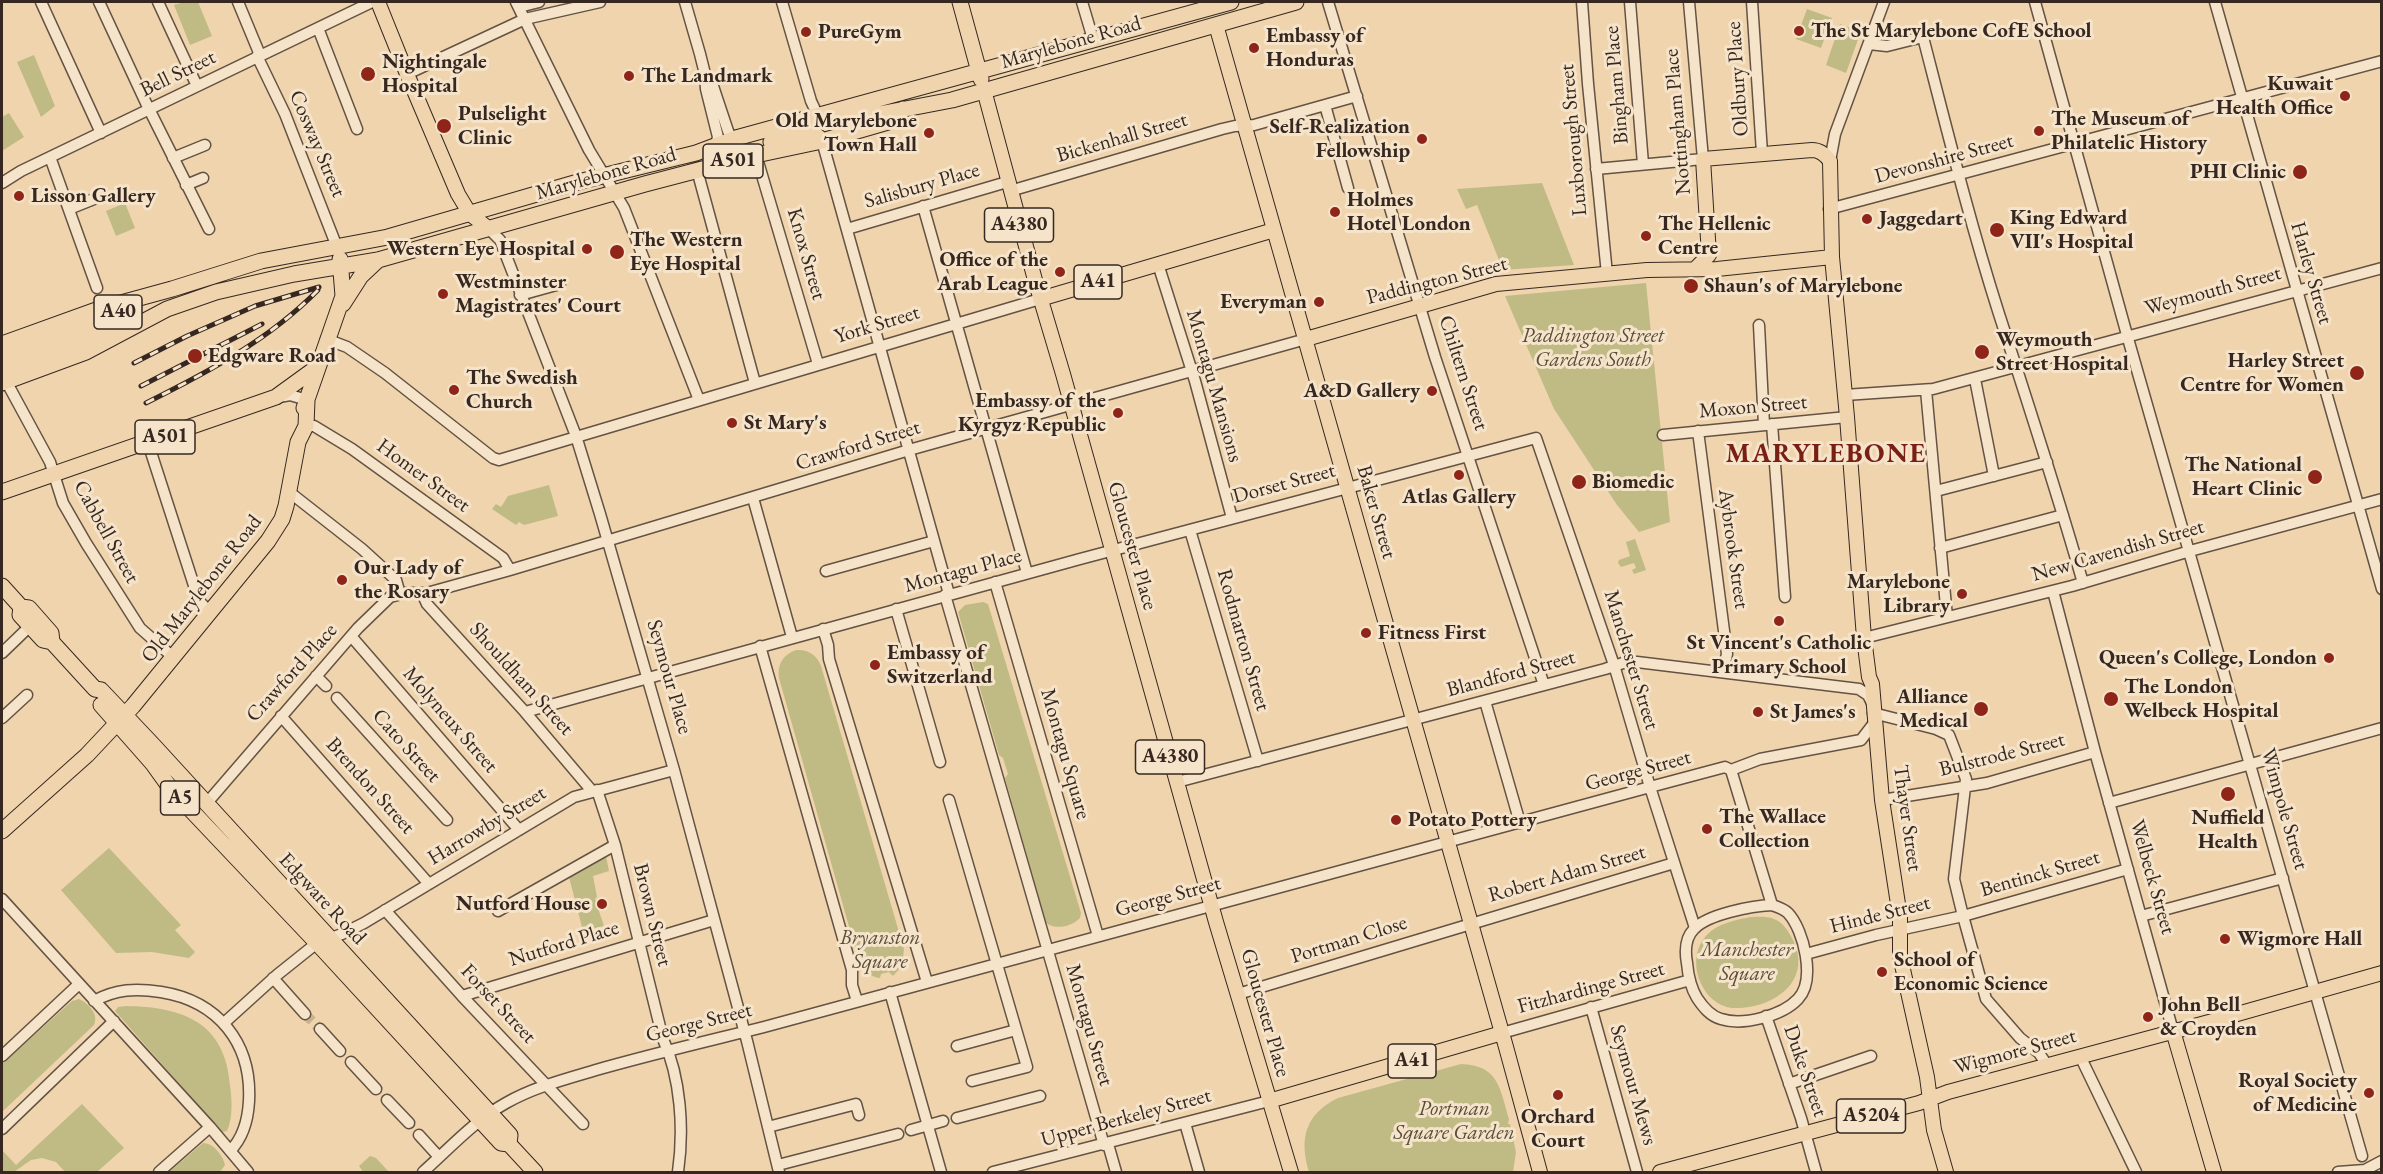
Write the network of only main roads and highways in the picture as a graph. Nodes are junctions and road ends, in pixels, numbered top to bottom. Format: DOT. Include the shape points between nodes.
graph roads {
  1 [pos="378,2"];
  2 [pos="960,2"];
  3 [pos="1231,2"];
  4 [pos="1296,2"];
  5 [pos="1210,4"];
  6 [pos="1216,25"];
  7 [pos="979,71"];
  8 [pos="984,90"];
  9 [pos="903,109"];
  10 [pos="818,116"];
  11 [pos="822,141"];
  12 [pos="696,153"];
  13 [pos="1702,159"];
  14 [pos="470,214"];
  15 [pos="488,228"];
  16 [pos="1274,230"];
  17 [pos="337,247"];
  18 [pos="1831,253"];
  19 [pos="1709,255"];
  20 [pos="378,260"];
  21 [pos="342,267"];
  22 [pos="1725,267"];
  23 [pos="1695,269"];
  24 [pos="172,289"];
  25 [pos="1040,299"];
  26 [pos="167,309"];
  27 [pos="334,318"];
  28 [pos="1306,339"];
  29 [pos="66,340"];
  30 [pos="2,344"];
  31 [pos="2,356"];
  32 [pos="316,368"];
  33 [pos="3,378"];
  34 [pos="307,400"];
  35 [pos="298,442"];
  36 [pos="2,492"];
  37 [pos="2,586"];
  38 [pos="21,607"];
  39 [pos="52,642"];
  40 [pos="121,719"];
  41 [pos="2,831"];
  42 [pos="323,941"];
  43 [pos="2382,973"];
  44 [pos="2173,1031"];
  45 [pos="1502,1033"];
  46 [pos="1930,1100"];
  47 [pos="1269,1101"];
  48 [pos="535,1173"];
  49 [pos="1290,1173"];
  50 [pos="1540,1173"];
  51 [pos="1660,1173"];
  52 [pos="1947,1173"];
  53 [pos="2214,1173"];
  1 -- 14 [label="main road" via="458,194"];
  2 -- 7 [label="highway, Gloucester Place / A4380"];
  3 -- 5 [label="highway, Marylebone Road / A501"];
  4 -- 6 [label="highway, Marylebone Road / A501"];
  5 -- 6 [label="highway, Baker Street"];
  5 -- 7 [label="highway, Marylebone Road / A501"];
  6 -- 8 [label="highway, Marylebone Road / A501"];
  6 -- 16 [label="main road, Baker Street"];
  7 -- 8 [label="highway, Gloucester Place / A4380"];
  7 -- 10 [label="highway, Marylebone Road / A501"];
  8 -- 9 [label="highway, Marylebone Road / A501"];
  8 -- 25 [label="main road, Gloucester Place / A4380"];
  9 -- 10 [label="highway" via="842,120"];
  9 -- 11 [label="highway, Marylebone Road / A501" via="888,122"];
  10 -- 12 [label="highway, Marylebone Road / A501"];
  11 -- 12 [label="highway" via="817,135 806,134 721,156"];
  11 -- 15 [label="highway, Marylebone Road / A501" via="697,170"];
  12 -- 14 [label="highway, Marylebone Road / A501"];
  13 -- 18 [label="main road, Thayer Street" via="1818,150 1830,161"];
  13 -- 19 [label="main road, Nottingham Place"];
  14 -- 15 [label="main road, Seymour Place"];
  14 -- 17 [label="highway, Marylebone Road / A501"];
  15 -- 20 [label="highway, Marylebone Road / A501"];
  16 -- 25 [label="main road, York Street / A41"];
  16 -- 28 [label="main road, Baker Street"];
  17 -- 21 [label="highway, Old Marylebone Road"];
  17 -- 24 [label="highway, Marylebone Road / A501" via="261,261"];
  18 -- 22 [label="main road, Paddington Street"];
  18 -- 46 [label="main road, Thayer Street" via="1864,638 1900,917 1900,956"];
  19 -- 22 [label="main road"];
  19 -- 23 [label="main road"];
  20 -- 21 [label="highway, Marylebone Road / A501"];
  20 -- 27 [label="highway, Old Marylebone Road" via="362,276"];
  21 -- 26 [label="highway, Marylebone Road / A501" via="236,287"];
  21 -- 27 [label="highway, Old Marylebone Road" via="343,296"];
  22 -- 23 [label="main road, Paddington Street"];
  23 -- 28 [label="main road, Paddington Street" via="1496,284"];
  24 -- 29 [label="highway, A40"];
  24 -- 30 [label="highway, Marylebone Road / A501" via="99,309"];
  25 -- 47 [label="main road, Gloucester Place / A4380"];
  26 -- 29 [label="highway, A40"];
  26 -- 33 [label="highway, Marylebone Road / A501" via="103,344"];
  27 -- 32 [label="highway, Old Marylebone Road"];
  28 -- 45 [label="main road, Baker Street"];
  29 -- 31 [label="highway, A40"];
  29 -- 33 [label="highway, A40"];
  32 -- 34 [label="highway, Old Marylebone Road"];
  32 -- 36 [label="highway, A501" via="276,397"];
  34 -- 35 [label="highway, Old Marylebone Road"];
  34 -- 35 [label="highway, Old Marylebone Road" via="306,426"];
  35 -- 40 [label="highway, Old Marylebone Road" via="282,519 268,541 156,682"];
  37 -- 38 [label="highway, Edgware Road / A5"];
  38 -- 39 [label="highway, Edgware Road / A5" via="29,608 51,633"];
  38 -- 39 [label="highway, Edgware Road / A5" via="20,615 43,640"];
  39 -- 40 [label="highway, Edgware Road / A5" via="94,689 94,695"];
  40 -- 41 [label="highway, Old Marylebone Road"];
  40 -- 42 [label="highway, Edgware Road / A5" via="206,804"];
  40 -- 42 [label="highway, Edgware Road / A5" via="171,789"];
  42 -- 48 [label="highway, Edgware Road / A5" via="485,1117 510,1135 509,1144"];
  43 -- 44 [label="main road, Wigmore Street / A5204"];
  44 -- 46 [label="main road, Wigmore Street / A5204"];
  44 -- 53 [label="main road, Welbeck Street"];
  45 -- 47 [label="main road, A41"];
  45 -- 50 [label="main road, Baker Street"];
  46 -- 51 [label="main road, Wigmore Street / A5204"];
  46 -- 52 [label="main road, Thayer Street"];
  47 -- 49 [label="main road, A4380"];
}
